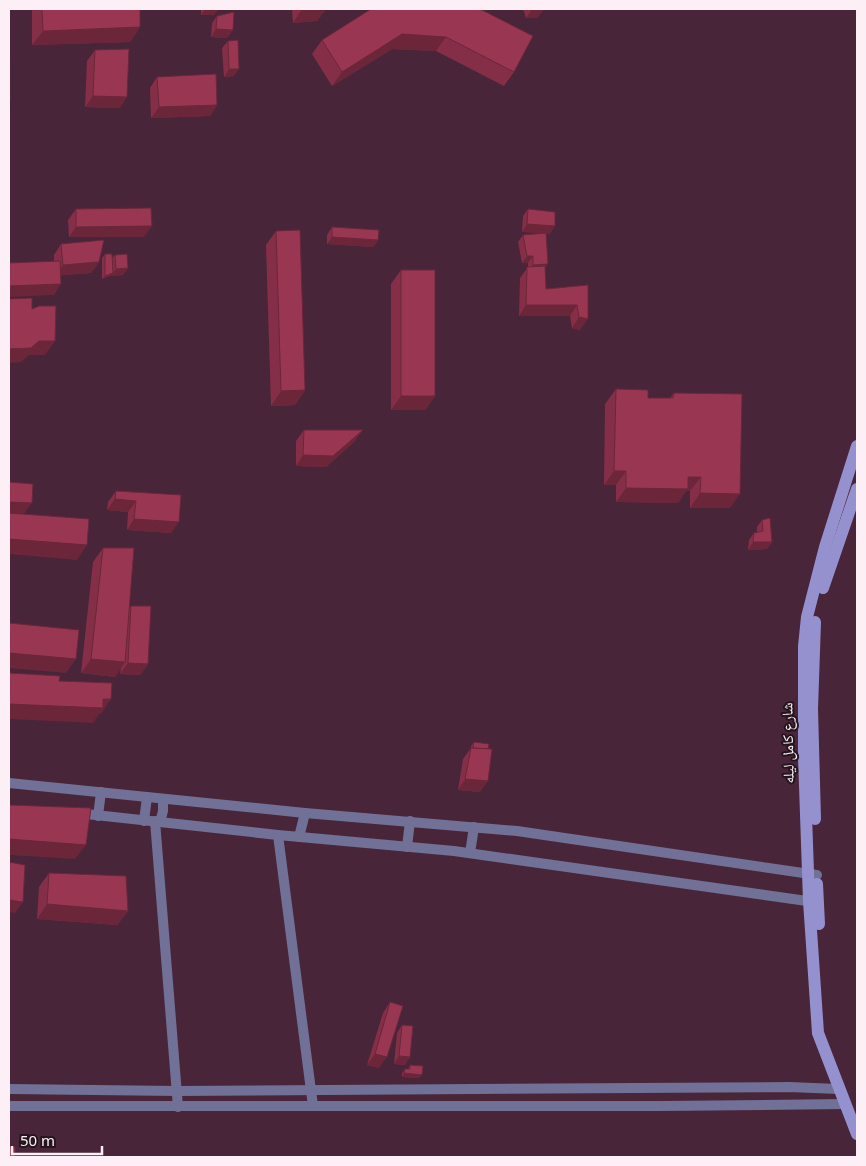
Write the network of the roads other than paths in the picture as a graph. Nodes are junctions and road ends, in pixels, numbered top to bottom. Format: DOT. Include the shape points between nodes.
graph roads {
  1 [pos="857,446"];
  2 [pos="857,489"];
  3 [pos="826,547"];
  4 [pos="826,576"];
  5 [pos="9,782"];
  6 [pos="101,792"];
  7 [pos="147,797"];
  8 [pos="163,799"];
  9 [pos="68,812"];
  10 [pos="305,813"];
  11 [pos="98,816"];
  12 [pos="153,821"];
  13 [pos="410,821"];
  14 [pos="474,827"];
  15 [pos="278,836"];
  16 [pos="299,837"];
  17 [pos="407,846"];
  18 [pos="470,853"];
  19 [pos="813,874"];
  20 [pos="814,902"];
  21 [pos="788,1087"];
  22 [pos="9,1089"];
  23 [pos="426,1089"];
  24 [pos="838,1089"];
  25 [pos="287,1090"];
  26 [pos="311,1090"];
  27 [pos="177,1092"];
  28 [pos="844,1104"];
  29 [pos="789,1105"];
  30 [pos="9,1106"];
  31 [pos="286,1106"];
  32 [pos="313,1106"];
  33 [pos="426,1106"];
  34 [pos="178,1107"];
  35 [pos="857,1134"];
  1 -- 3 [label="street, شارع كامل ليله"];
  2 -- 4 [label="street, شارع كامل ليله"];
  3 -- 4 [label="street"];
  3 -- 19 [label="street, شارع كامل ليله" via="807,617 804,646 804,757"];
  4 -- 19 [label="street, شارع كامل ليله" via="813,635"];
  5 -- 6 [label="street"];
  6 -- 7 [label="street"];
  6 -- 11 [label="street"];
  7 -- 8 [label="street"];
  7 -- 12 [label="street"];
  8 -- 10 [label="street"];
  8 -- 12 [label="street" via="163,810"];
  9 -- 11 [label="street"];
  10 -- 13 [label="street"];
  10 -- 16 [label="street"];
  11 -- 12 [label="street"];
  12 -- 15 [label="street"];
  12 -- 27 [label="street"];
  13 -- 14 [label="street"];
  13 -- 17 [label="street"];
  14 -- 18 [label="street"];
  14 -- 19 [label="street"];
  15 -- 16 [label="street"];
  15 -- 26 [label="street"];
  16 -- 17 [label="street"];
  17 -- 18 [label="street"];
  18 -- 20 [label="street"];
  19 -- 20 [label="street, شارع كامل ليله"];
  20 -- 24 [label="street, شارع كامل ليله" via="818,1033"];
  21 -- 23 [label="street"];
  21 -- 24 [label="street"];
  21 -- 29 [label="street"];
  22 -- 27 [label="street"];
  23 -- 26 [label="street"];
  23 -- 33 [label="street"];
  24 -- 28 [label="street, شارع كامل ليله"];
  25 -- 26 [label="street"];
  25 -- 27 [label="street"];
  25 -- 31 [label="street"];
  26 -- 32 [label="street"];
  27 -- 34 [label="street"];
  28 -- 29 [label="street"];
  28 -- 35 [label="street, شارع كامل ليله"];
  29 -- 33 [label="street"];
  30 -- 34 [label="street"];
  31 -- 32 [label="street"];
  31 -- 34 [label="street"];
  32 -- 33 [label="street"];
}
